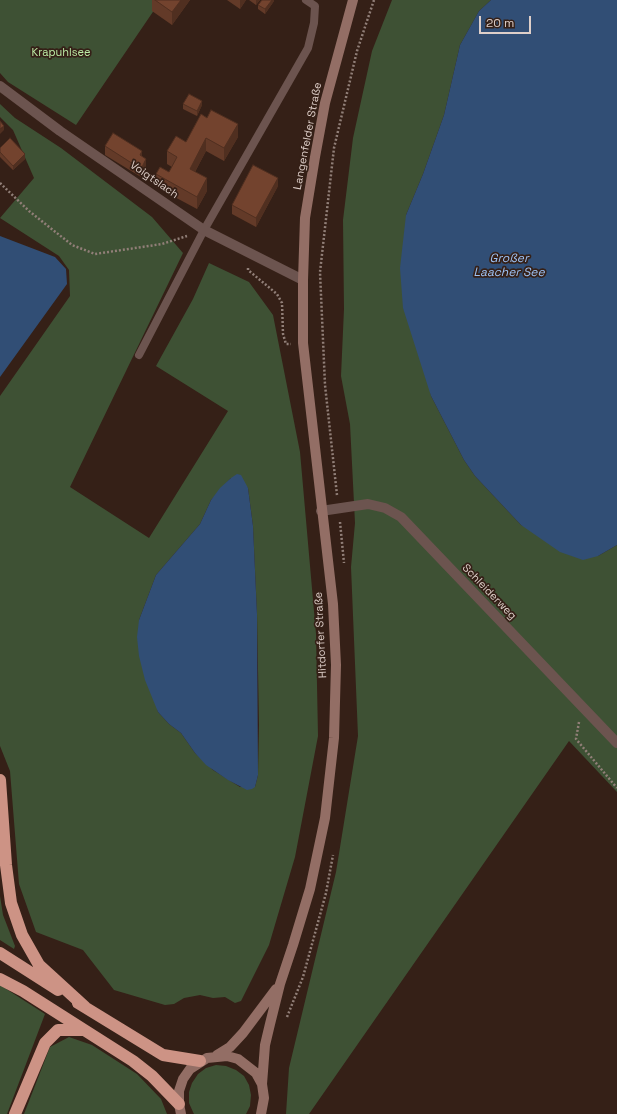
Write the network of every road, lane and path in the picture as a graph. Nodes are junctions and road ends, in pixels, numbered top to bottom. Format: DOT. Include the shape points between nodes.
graph roads {
  1 [pos="306,0"];
  2 [pos="353,0"];
  3 [pos="374,0"];
  4 [pos="0,86"];
  5 [pos="0,183"];
  6 [pos="204,230"];
  7 [pos="243,250"];
  8 [pos="303,280"];
  9 [pos="303,343"];
  10 [pos="323,343"];
  11 [pos="139,355"];
  12 [pos="339,510"];
  13 [pos="321,511"];
  14 [pos="582,707"];
  15 [pos="617,743"];
  16 [pos="0,780"];
  17 [pos="617,788"];
  18 [pos="0,953"];
  19 [pos="0,979"];
  20 [pos="280,984"];
  21 [pos="85,1007"];
  22 [pos="82,1030"];
  23 [pos="216,1056"];
  24 [pos="200,1061"];
  25 [pos="262,1084"];
  26 [pos="180,1109"];
  27 [pos="15,1114"];
  28 [pos="261,1114"];
  1 -- 6 [label="lane" via="315,6 308,48"];
  2 -- 8 [label="street, Langenfelder Straße" via="325,103 318,141 305,218"];
  3 -- 10 [label="path" via="357,51 334,148 320,272"];
  4 -- 6 [label="street, Voigtslach" via="60,131"];
  5 -- 6 [label="path" via="29,211 72,245 94,254 162,244"];
  6 -- 7 [label="street, Voigtslach"];
  6 -- 11 [label="lane"];
  7 -- 8 [label="street, Voigtslach"];
  7 -- 9 [label="path" via="248,270 277,294 282,303 283,334 286,344"];
  8 -- 9 [label="street, Hitdorfer Straße"];
  9 -- 10 [label="path"];
  9 -- 13 [label="street, Hitdorfer Straße"];
  10 -- 12 [label="path" via="325,385"];
  12 -- 13 [label="street, Schleiderweg"];
  12 -- 14 [label="street, Schleiderweg" via="368,504 385,508 401,517"];
  13 -- 20 [label="street, Hitdorfer Straße" via="333,604 336,665 334,738 325,818 310,889"];
  14 -- 15 [label="street, Schleiderweg"];
  14 -- 17 [label="path" via="576,739"];
  16 -- 21 [label="highway" via="11,903 22,935 39,965"];
  18 -- 21 [label="highway"];
  19 -- 22 [label="highway"];
  20 -- 23 [label="street, Hitdorfer Straße" via="243,1033 230,1047"];
  20 -- 25 [label="street, Hitdorfer Straße" via="265,1045"];
  21 -- 24 [label="highway" via="163,1055"];
  22 -- 26 [label="highway" via="133,1061 152,1076"];
  22 -- 27 [label="highway" via="58,1030 44,1043"];
  23 -- 24 [label="street"];
  23 -- 25 [label="street" via="238,1059 256,1073"];
  24 -- 26 [label="street" via="183,1079 179,1091"];
  25 -- 28 [label="street, Hitdorfer Straße" via="264,1098"];
}
